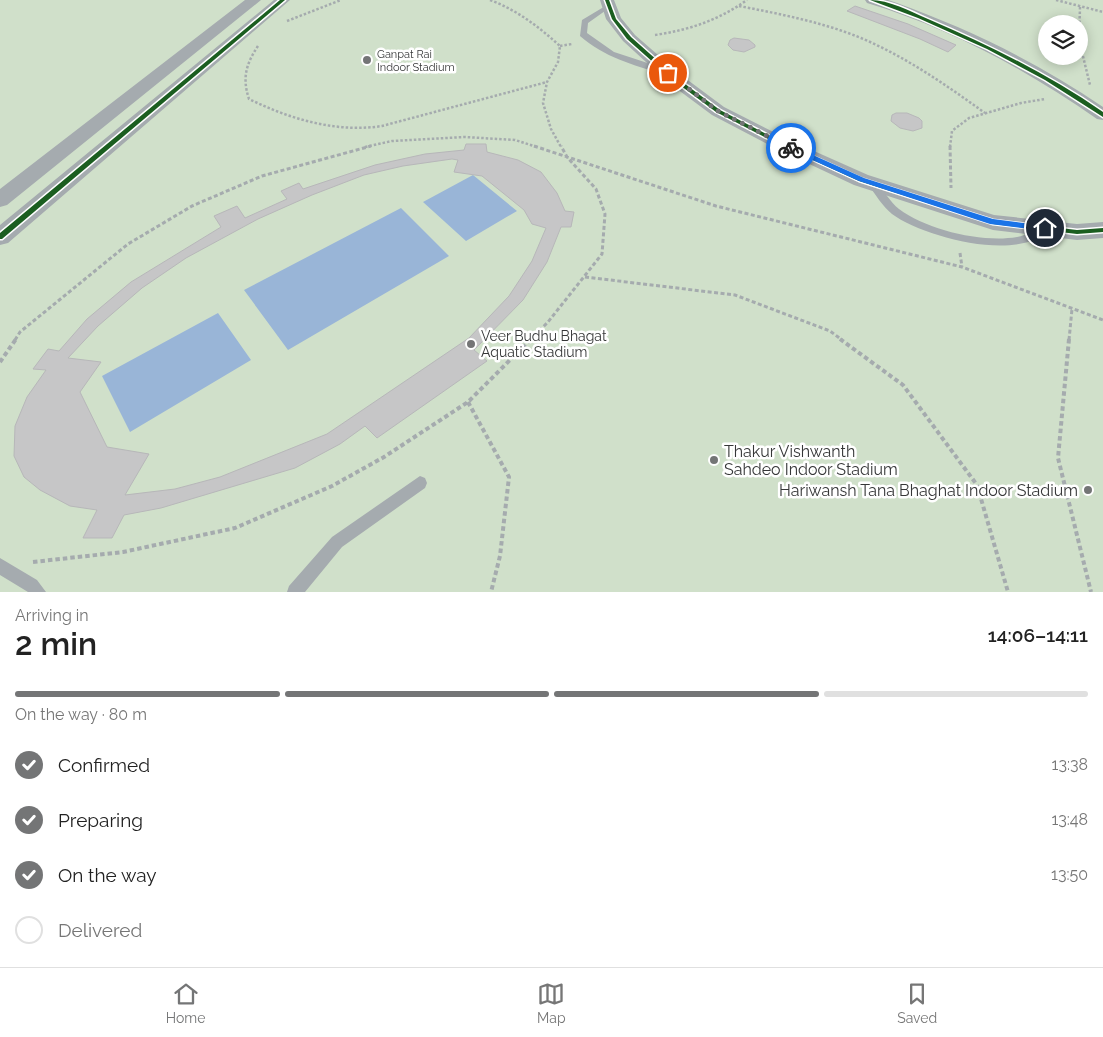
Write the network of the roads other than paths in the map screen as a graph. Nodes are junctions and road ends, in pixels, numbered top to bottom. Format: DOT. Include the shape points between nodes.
graph roads {
  1 [pos="254,0"];
  2 [pos="283,0"];
  3 [pos="872,0"];
  4 [pos="608,3"];
  5 [pos="668,73"];
  6 [pos="1103,115"];
  7 [pos="873,184"];
  8 [pos="0,200"];
  9 [pos="1045,228"];
  10 [pos="1103,230"];
  11 [pos="0,237"];
  12 [pos="420,483"];
  13 [pos="0,566"];
  14 [pos="38,592"];
  15 [pos="296,592"];
  1 -- 8 [label="street"];
  2 -- 11 [label="street"];
  3 -- 6 [label="street" via="999,52 1074,94"];
  4 -- 5 [label="street" via="614,20 629,38"];
  4 -- 5 [label="lane" via="585,22 583,34 600,49 618,58"];
  5 -- 7 [label="street" via="718,111 780,143"];
  7 -- 9 [label="street" via="993,222"];
  7 -- 9 [label="lane" via="894,210 923,226 958,236 988,241 1019,241"];
  9 -- 10 [label="street" via="1076,232"];
  12 -- 15 [label="lane" via="337,542"];
  13 -- 14 [label="lane"];
}
